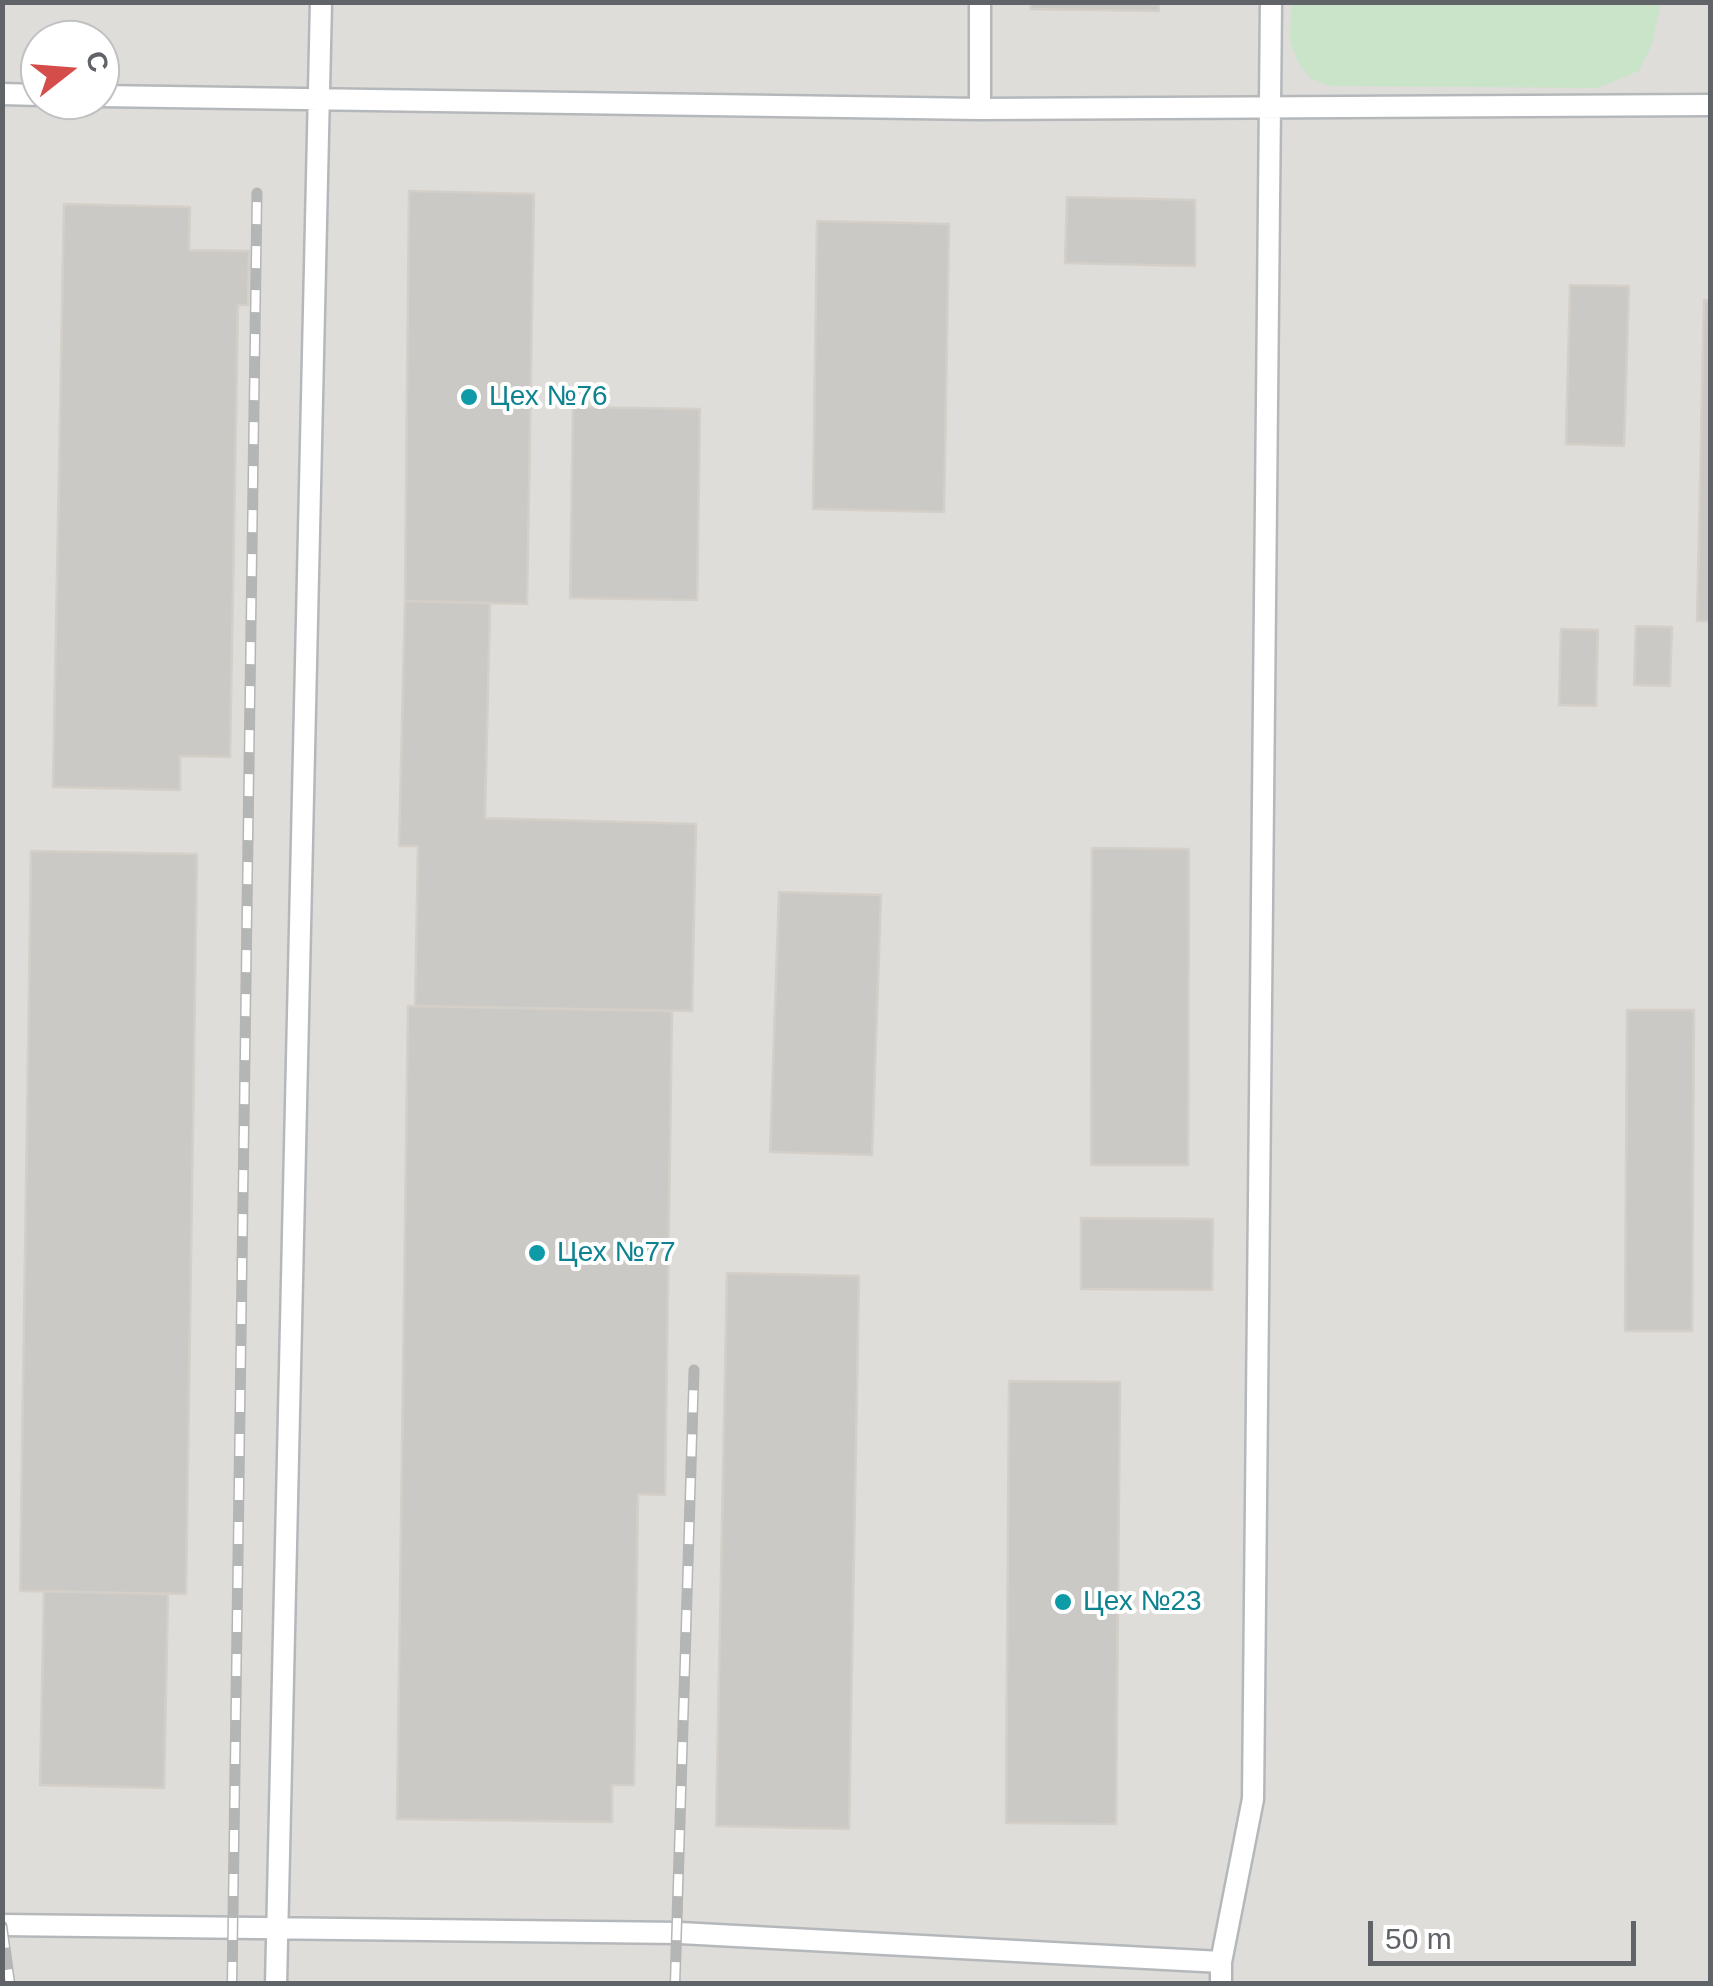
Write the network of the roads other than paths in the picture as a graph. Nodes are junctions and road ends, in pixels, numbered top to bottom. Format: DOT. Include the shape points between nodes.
graph roads {
  1 [pos="321,2"];
  2 [pos="980,2"];
  3 [pos="1271,2"];
  4 [pos="120,96"];
  5 [pos="320,101"];
  6 [pos="1710,105"];
  7 [pos="980,110"];
  8 [pos="1270,110"];
  9 [pos="2,1924"];
  10 [pos="278,1926"];
  11 [pos="1221,1962"];
  12 [pos="276,1984"];
  13 [pos="1220,1984"];
  1 -- 5 [label="lane"];
  2 -- 7 [label="lane"];
  3 -- 8 [label="lane"];
  4 -- 5 [label="lane"];
  5 -- 7 [label="lane"];
  5 -- 10 [label="lane"];
  6 -- 8 [label="lane"];
  7 -- 8 [label="lane"];
  8 -- 11 [label="lane" via="1254,1799"];
  9 -- 10 [label="lane"];
  10 -- 11 [label="lane" via="680,1934"];
  10 -- 12 [label="lane"];
  11 -- 13 [label="lane"];
}
